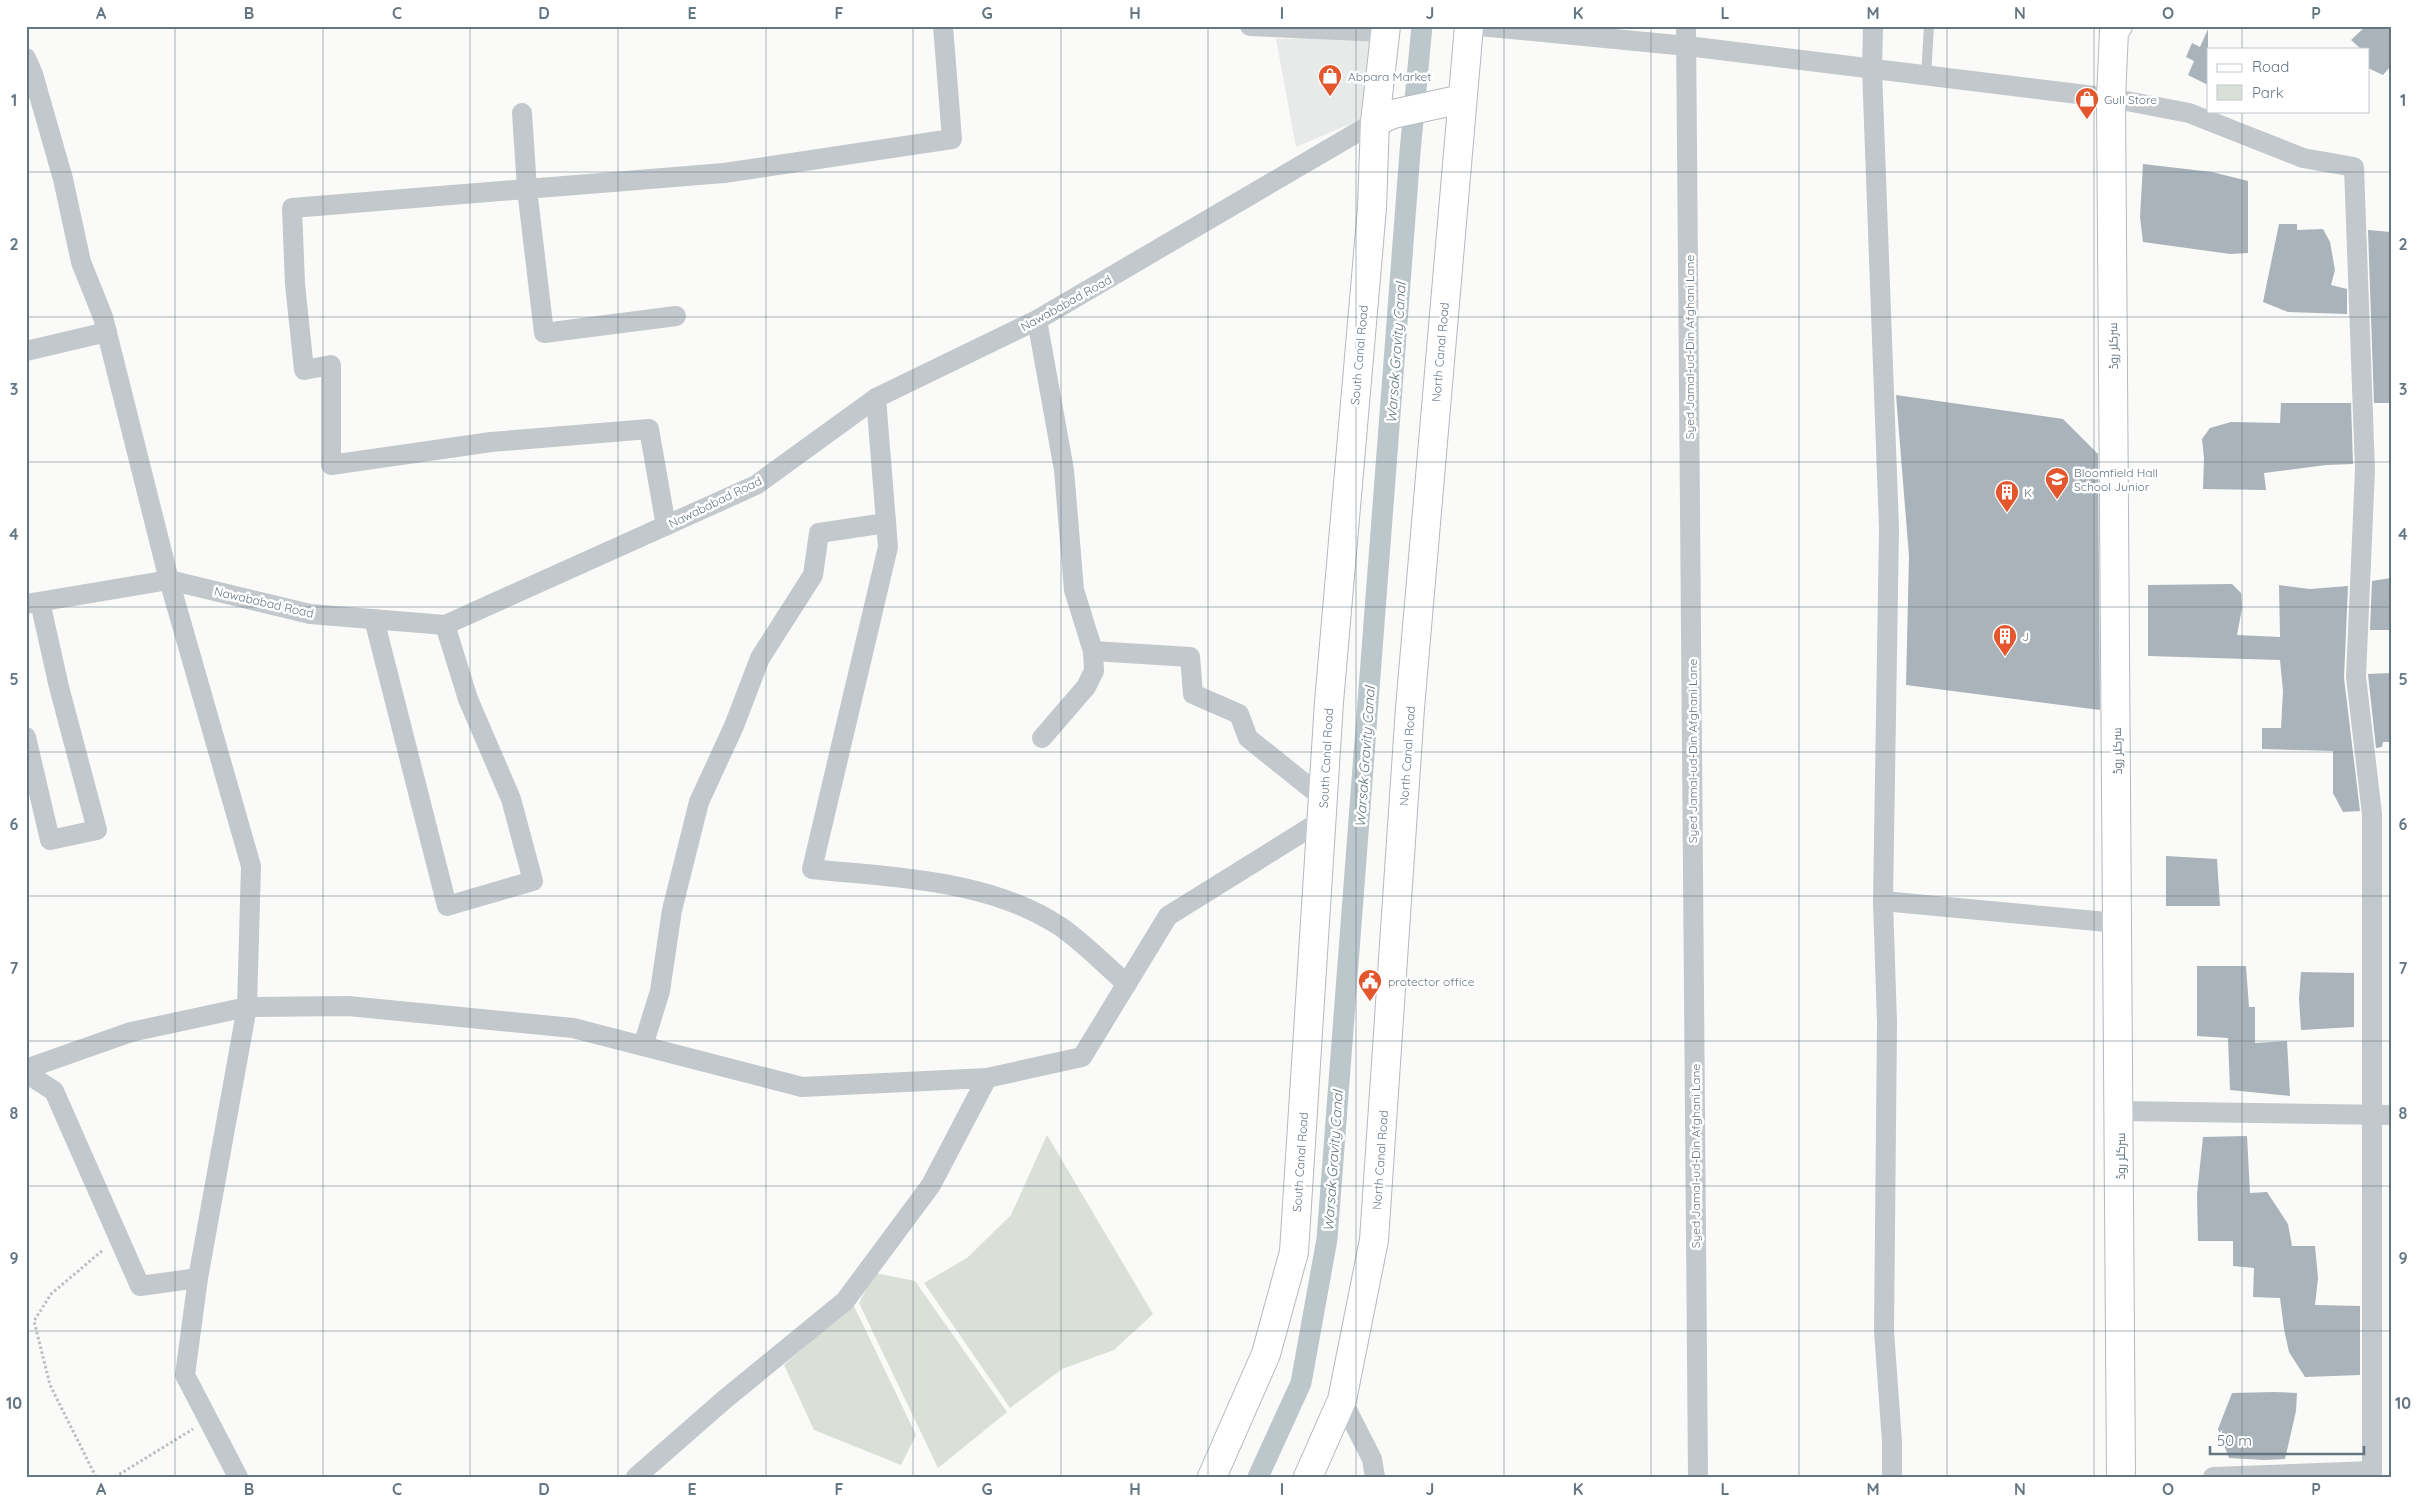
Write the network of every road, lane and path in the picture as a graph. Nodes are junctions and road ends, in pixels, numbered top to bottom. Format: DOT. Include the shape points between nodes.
graph roads {
  1 [pos="943,26"];
  2 [pos="1250,26"];
  3 [pos="1469,26"];
  4 [pos="1478,26"];
  5 [pos="1686,26"];
  6 [pos="1873,26"];
  7 [pos="1929,26"];
  8 [pos="2115,28"];
  9 [pos="1386,29"];
  10 [pos="1687,46"];
  11 [pos="26,58"];
  12 [pos="1872,69"];
  13 [pos="1926,76"];
  14 [pos="2111,98"];
  15 [pos="1462,99"];
  16 [pos="522,113"];
  17 [pos="1384,118"];
  18 [pos="527,189"];
  19 [pos="676,316"];
  20 [pos="1037,320"];
  21 [pos="107,332"];
  22 [pos="26,351"];
  23 [pos="876,398"];
  24 [pos="886,523"];
  25 [pos="666,526"];
  26 [pos="169,580"];
  27 [pos="33,603"];
  28 [pos="374,619"];
  29 [pos="445,625"];
  30 [pos="1093,651"];
  31 [pos="26,737"];
  32 [pos="1042,738"];
  33 [pos="1323,809"];
  34 [pos="1883,901"];
  35 [pos="2118,923"];
  36 [pos="1127,984"];
  37 [pos="247,1007"];
  38 [pos="643,1046"];
  39 [pos="26,1069"];
  40 [pos="26,1073"];
  41 [pos="986,1078"];
  42 [pos="2120,1111"];
  43 [pos="2382,1115"];
  44 [pos="117,1238"];
  45 [pos="198,1278"];
  46 [pos="2382,1310"];
  47 [pos="1342,1400"];
  48 [pos="208,1420"];
  49 [pos="2372,1474"];
  50 [pos="96,1477"];
  51 [pos="115,1477"];
  52 [pos="238,1477"];
  53 [pos="636,1477"];
  54 [pos="1212,1477"];
  55 [pos="1308,1477"];
  56 [pos="1375,1477"];
  57 [pos="1698,1477"];
  58 [pos="1892,1477"];
  59 [pos="2121,1477"];
  60 [pos="2213,1477"];
  1 -- 18 [label="street" via="952,139 724,172"];
  2 -- 9 [label="street"];
  3 -- 15 [label="main road, North Canal Road"];
  4 -- 10 [label="street"];
  5 -- 10 [label="street, Syed Jamal-ud-Din Afghani Lane"];
  6 -- 12 [label="street"];
  7 -- 13 [label="lane"];
  8 -- 14 [label="main road, سرکلر روڈ"];
  9 -- 17 [label="main road, South Canal Road"];
  10 -- 12 [label="street"];
  10 -- 57 [label="street, Syed Jamal-ud-Din Afghani Lane"];
  11 -- 21 [label="street" via="63,179 81,262"];
  12 -- 13 [label="street"];
  12 -- 34 [label="street" via="1889,528"];
  13 -- 14 [label="street"];
  14 -- 35 [label="main road, سرکلر روڈ"];
  14 -- 43 [label="street" via="2190,113 2303,158 2354,167 2364,470 2356,677 2372,814"];
  15 -- 17 [label="main road"];
  15 -- 47 [label="main road, North Canal Road" via="1410,708 1374,1240"];
  16 -- 18 [label="street"];
  17 -- 20 [label="street, Nawababad Road"];
  17 -- 33 [label="main road, South Canal Road" via="1372,208"];
  18 -- 19 [label="street" via="544,333"];
  18 -- 25 [label="street" via="292,208 304,370 331,365 331,465 491,442 649,430"];
  20 -- 23 [label="street, Nawababad Road"];
  20 -- 30 [label="street" via="1064,470 1074,590"];
  21 -- 22 [label="street"];
  21 -- 26 [label="street"];
  23 -- 24 [label="street"];
  23 -- 25 [label="street, Nawababad Road" via="756,485"];
  24 -- 36 [label="street" via="888,547 812,869 948,884 1013,902 1061,927"];
  24 -- 38 [label="street" via="819,533 813,575 760,658 734,726 699,802 672,910 660,991"];
  25 -- 29 [label="street, Nawababad Road"];
  26 -- 27 [label="street, Nawababad Road"];
  26 -- 28 [label="street, Nawababad Road" via="310,614"];
  26 -- 37 [label="street" via="251,866"];
  27 -- 31 [label="street" via="97,830 50,840"];
  28 -- 29 [label="street, Nawababad Road"];
  28 -- 29 [label="street" via="446,906 533,881 512,799 468,699"];
  30 -- 32 [label="street" via="1094,671 1086,687"];
  30 -- 33 [label="street" via="1190,657 1193,694 1239,714 1248,738"];
  33 -- 36 [label="street" via="1168,916"];
  33 -- 54 [label="main road, South Canal Road" via="1294,1252 1266,1354"];
  34 -- 35 [label="street"];
  34 -- 58 [label="street" via="1887,1023 1884,1331"];
  35 -- 42 [label="main road, سرکلر روڈ"];
  36 -- 41 [label="street" via="1082,1057"];
  37 -- 38 [label="street" via="348,1006 572,1028"];
  37 -- 39 [label="street" via="130,1032"];
  37 -- 45 [label="street"];
  38 -- 41 [label="street" via="802,1087"];
  40 -- 44 [label="street" via="54,1091"];
  41 -- 53 [label="street" via="931,1185 845,1302 724,1400"];
  42 -- 43 [label="street"];
  42 -- 59 [label="main road, سرکلر روڈ"];
  43 -- 46 [label="street"];
  44 -- 45 [label="street" via="140,1286"];
  44 -- 50 [label="path" via="51,1294 34,1321 50,1385"];
  45 -- 48 [label="street" via="185,1375"];
  46 -- 49 [label="street"];
  47 -- 55 [label="main road, North Canal Road"];
  47 -- 56 [label="street" via="1372,1460"];
  48 -- 51 [label="path"];
  48 -- 52 [label="street"];
  49 -- 60 [label="street"];
}
